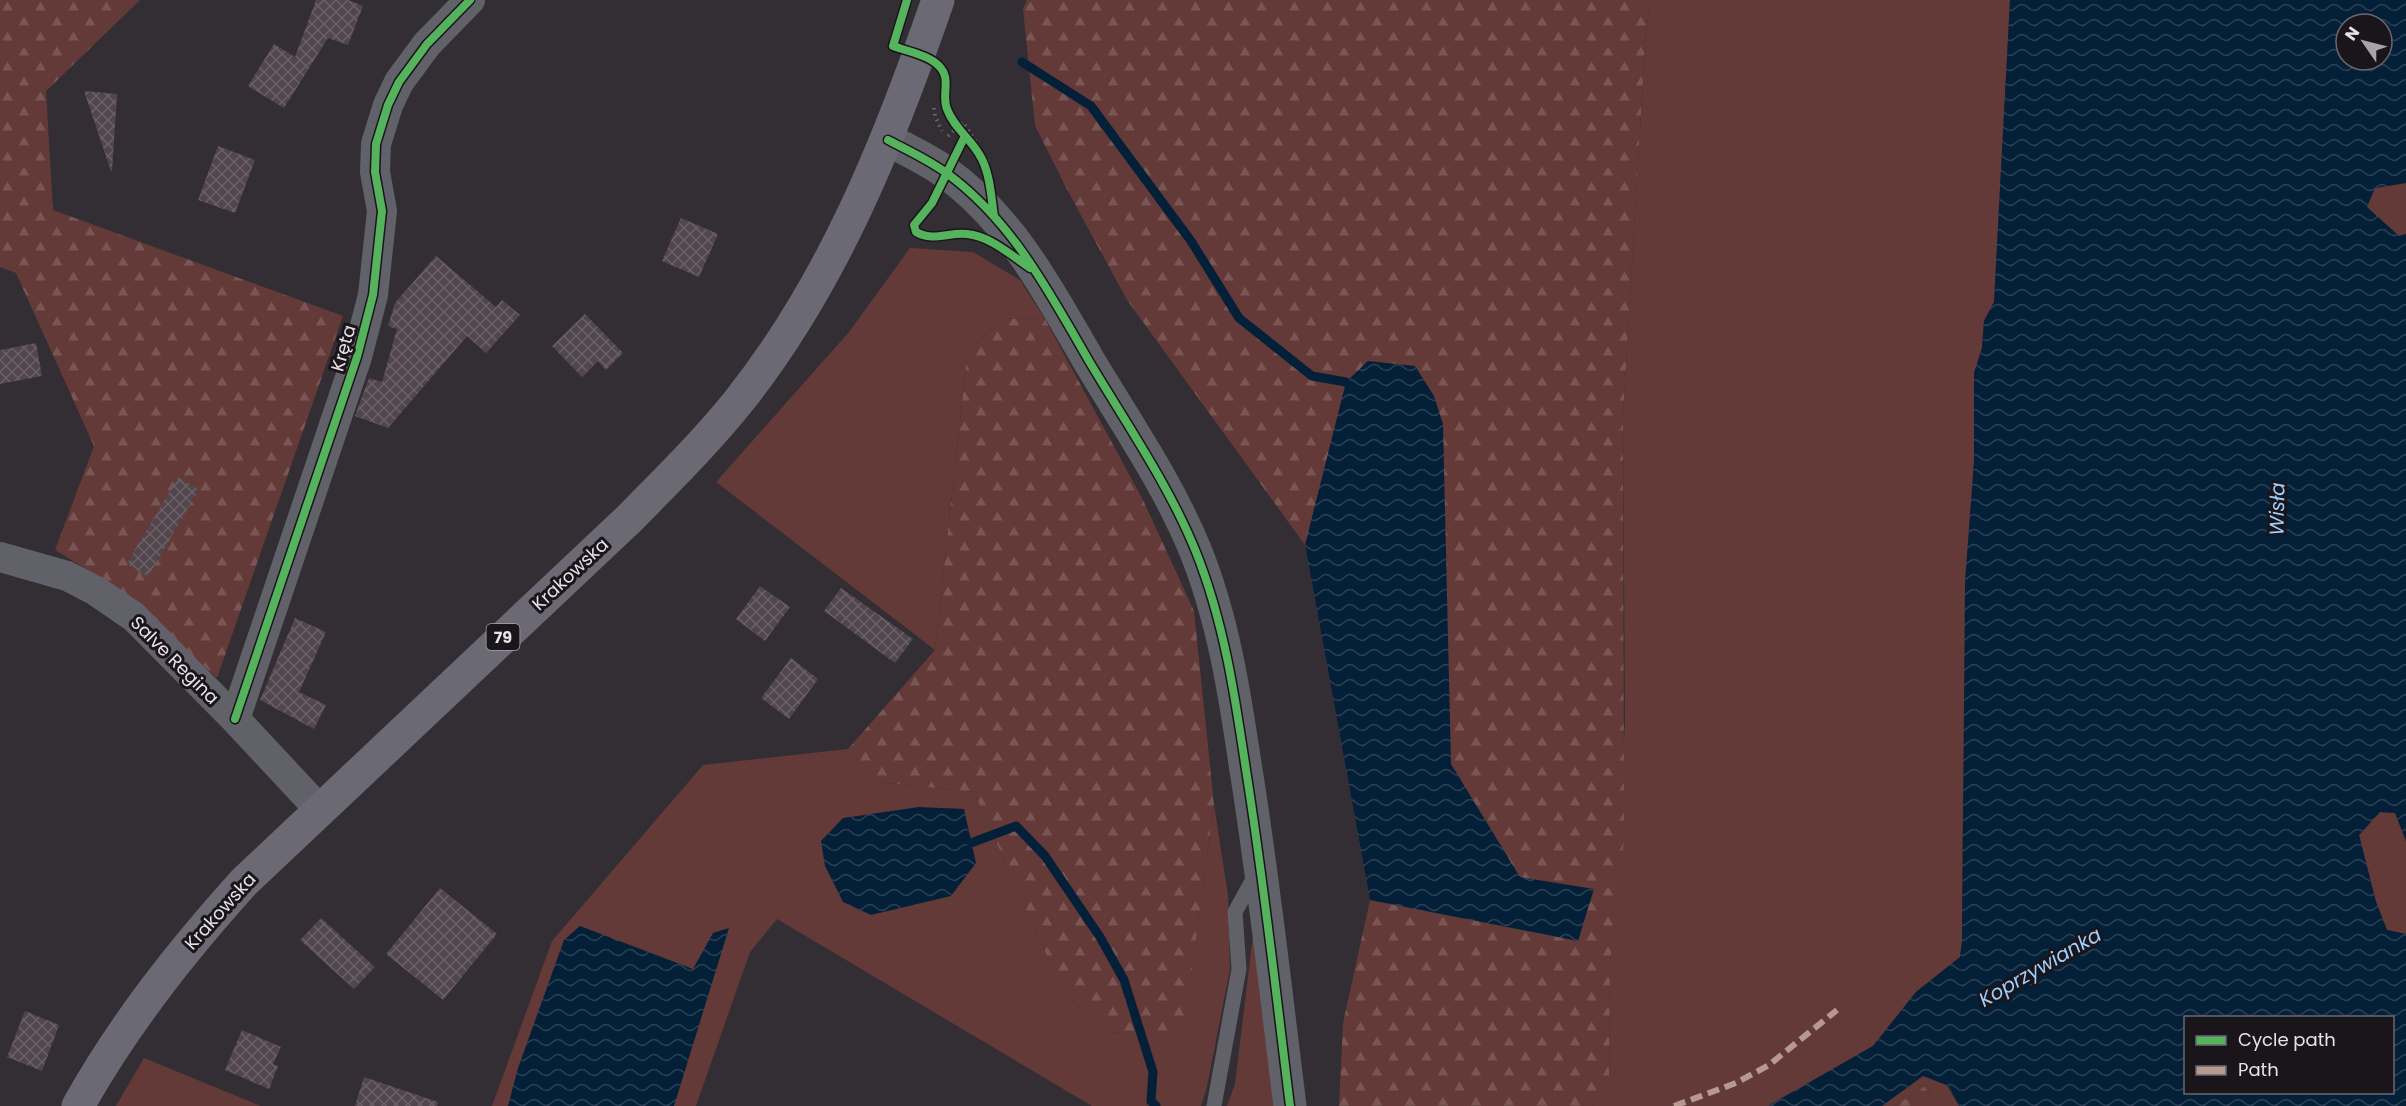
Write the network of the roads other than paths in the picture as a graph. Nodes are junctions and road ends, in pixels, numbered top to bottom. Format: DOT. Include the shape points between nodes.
graph roads {
  1 [pos="470,0"];
  2 [pos="938,0"];
  3 [pos="888,140"];
  4 [pos="0,557"];
  5 [pos="235,719"];
  6 [pos="320,810"];
  7 [pos="1260,866"];
  8 [pos="78,1106"];
  9 [pos="1214,1106"];
  10 [pos="1290,1106"];
  1 -- 5 [label="street, Kręta" via="427,44 399,82 388,105 376,144 375,172 382,211 373,295 357,357"];
  2 -- 3 [label="main road, Krakowska / 79"];
  3 -- 6 [label="main road, Krakowska / 79" via="824,270 739,401 630,518"];
  3 -- 7 [label="street" via="947,173 1013,236 1169,496 1196,552 1232,679"];
  4 -- 5 [label="street, Salve Regina" via="67,576 134,617"];
  5 -- 6 [label="street, Salve Regina"];
  6 -- 8 [label="main road, Krakowska / 79" via="244,882 193,939 145,1000"];
  7 -- 9 [label="lane" via="1235,912 1239,969"];
  7 -- 10 [label="street"];
}
